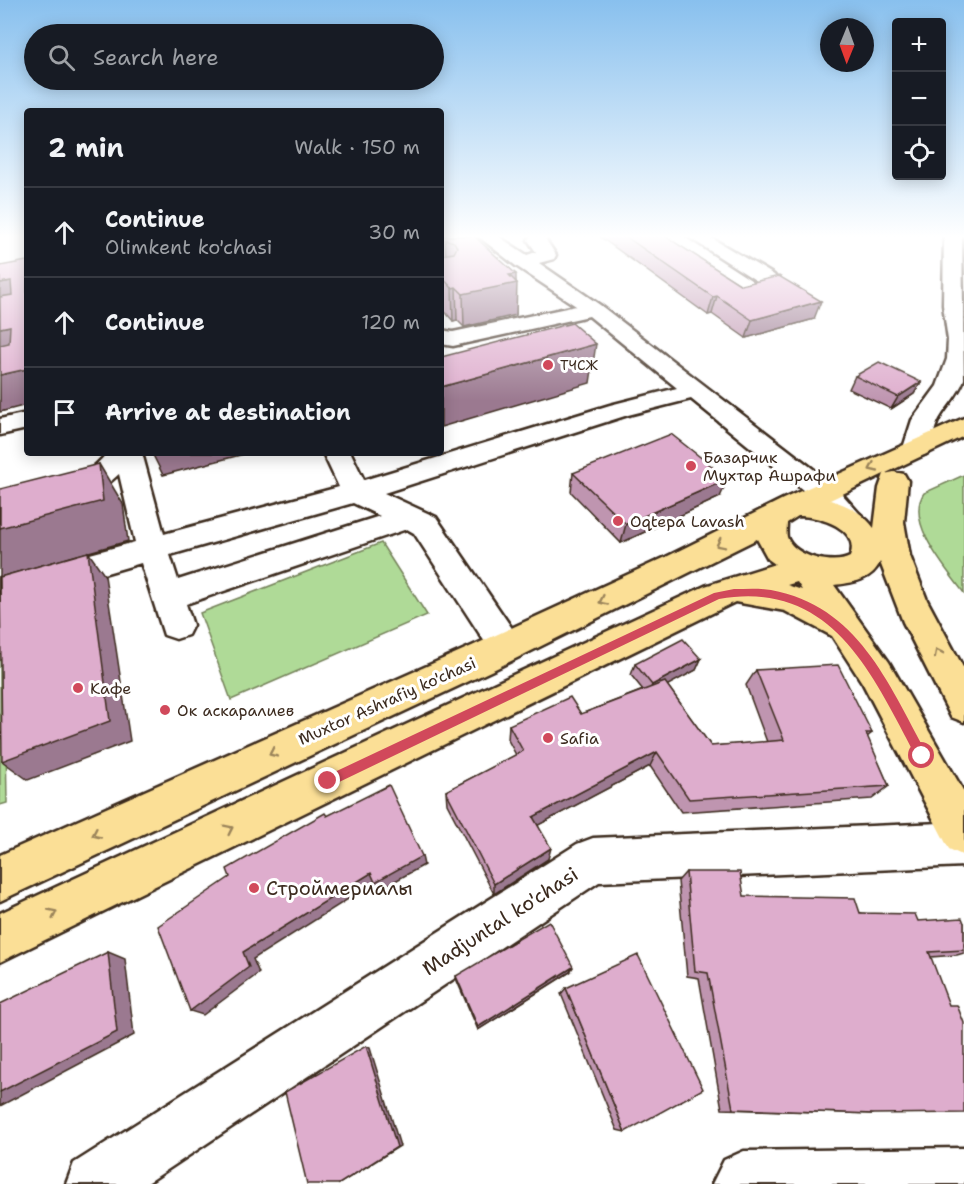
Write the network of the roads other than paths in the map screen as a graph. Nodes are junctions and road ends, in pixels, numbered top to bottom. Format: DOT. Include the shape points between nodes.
graph roads {
  1 [pos="567,291"];
  2 [pos="953,291"];
  3 [pos="593,309"];
  4 [pos="532,323"];
  5 [pos="444,338"];
  6 [pos="553,344"];
  7 [pos="695,391"];
  8 [pos="24,422"];
  9 [pos="964,426"];
  10 [pos="0,427"];
  11 [pos="916,448"];
  12 [pos="964,450"];
  13 [pos="118,456"];
  14 [pos="129,456"];
  15 [pos="338,456"];
  16 [pos="894,481"];
  17 [pos="356,492"];
  18 [pos="824,492"];
  19 [pos="783,512"];
  20 [pos="409,517"];
  21 [pos="0,518"];
  22 [pos="859,532"];
  23 [pos="152,549"];
  24 [pos="804,567"];
  25 [pos="0,591"];
  26 [pos="908,593"];
  27 [pos="717,595"];
  28 [pos="849,635"];
  29 [pos="506,646"];
  30 [pos="964,705"];
  31 [pos="964,834"];
  32 [pos="964,844"];
  33 [pos="0,878"];
  34 [pos="0,938"];
  35 [pos="964,1177"];
  36 [pos="95,1184"];
  37 [pos="741,1184"];
  1 -- 3 [label="street"];
  2 -- 11 [label="street" via="959,359 949,387 925,420"];
  3 -- 4 [label="street"];
  3 -- 7 [label="street"];
  4 -- 5 [label="street"];
  4 -- 6 [label="street"];
  7 -- 17 [label="street" via="619,410"];
  7 -- 18 [label="street"];
  8 -- 10 [label="street"];
  9 -- 11 [label="main road, Muxtor Ashrafiy ko'chasi"];
  11 -- 18 [label="main road, Muxtor Ashrafiy ko'chasi, one-way"];
  12 -- 16 [label="main road"];
  13 -- 21 [label="street" via="81,491 55,503"];
  14 -- 23 [label="street"];
  15 -- 17 [label="street"];
  16 -- 22 [label="main road"];
  16 -- 26 [label="main road" via="890,538"];
  17 -- 20 [label="street"];
  17 -- 23 [label="street"];
  18 -- 19 [label="main road, Muxtor Ashrafiy ko'chasi"];
  18 -- 22 [label="street"];
  19 -- 22 [label="main road" via="821,508"];
  19 -- 24 [label="main road" via="769,528 771,538 789,560"];
  19 -- 29 [label="main road, Muxtor Ashrafiy ko'chasi, one-way" via="656,577"];
  20 -- 23 [label="street" via="171,611"];
  20 -- 29 [label="street" via="425,525"];
  22 -- 24 [label="main road" via="868,555 853,571 821,573"];
  22 -- 26 [label="main road"];
  23 -- 25 [label="street"];
  24 -- 27 [label="main road"];
  24 -- 28 [label="main road"];
  30 -- 26 [label="main road, one-way"];
  27 -- 28 [label="main road" via="752,592 787,598 818,611"];
  34 -- 27 [label="main road, one-way"];
  28 -- 31 [label="main road" via="876,673"];
  29 -- 33 [label="main road, Muxtor Ashrafiy ko'chasi, one-way"];
  32 -- 36 [label="street, Madjuntal ko'chasi" via="594,860"];
  35 -- 37 [label="street" via="744,1180"];
}
